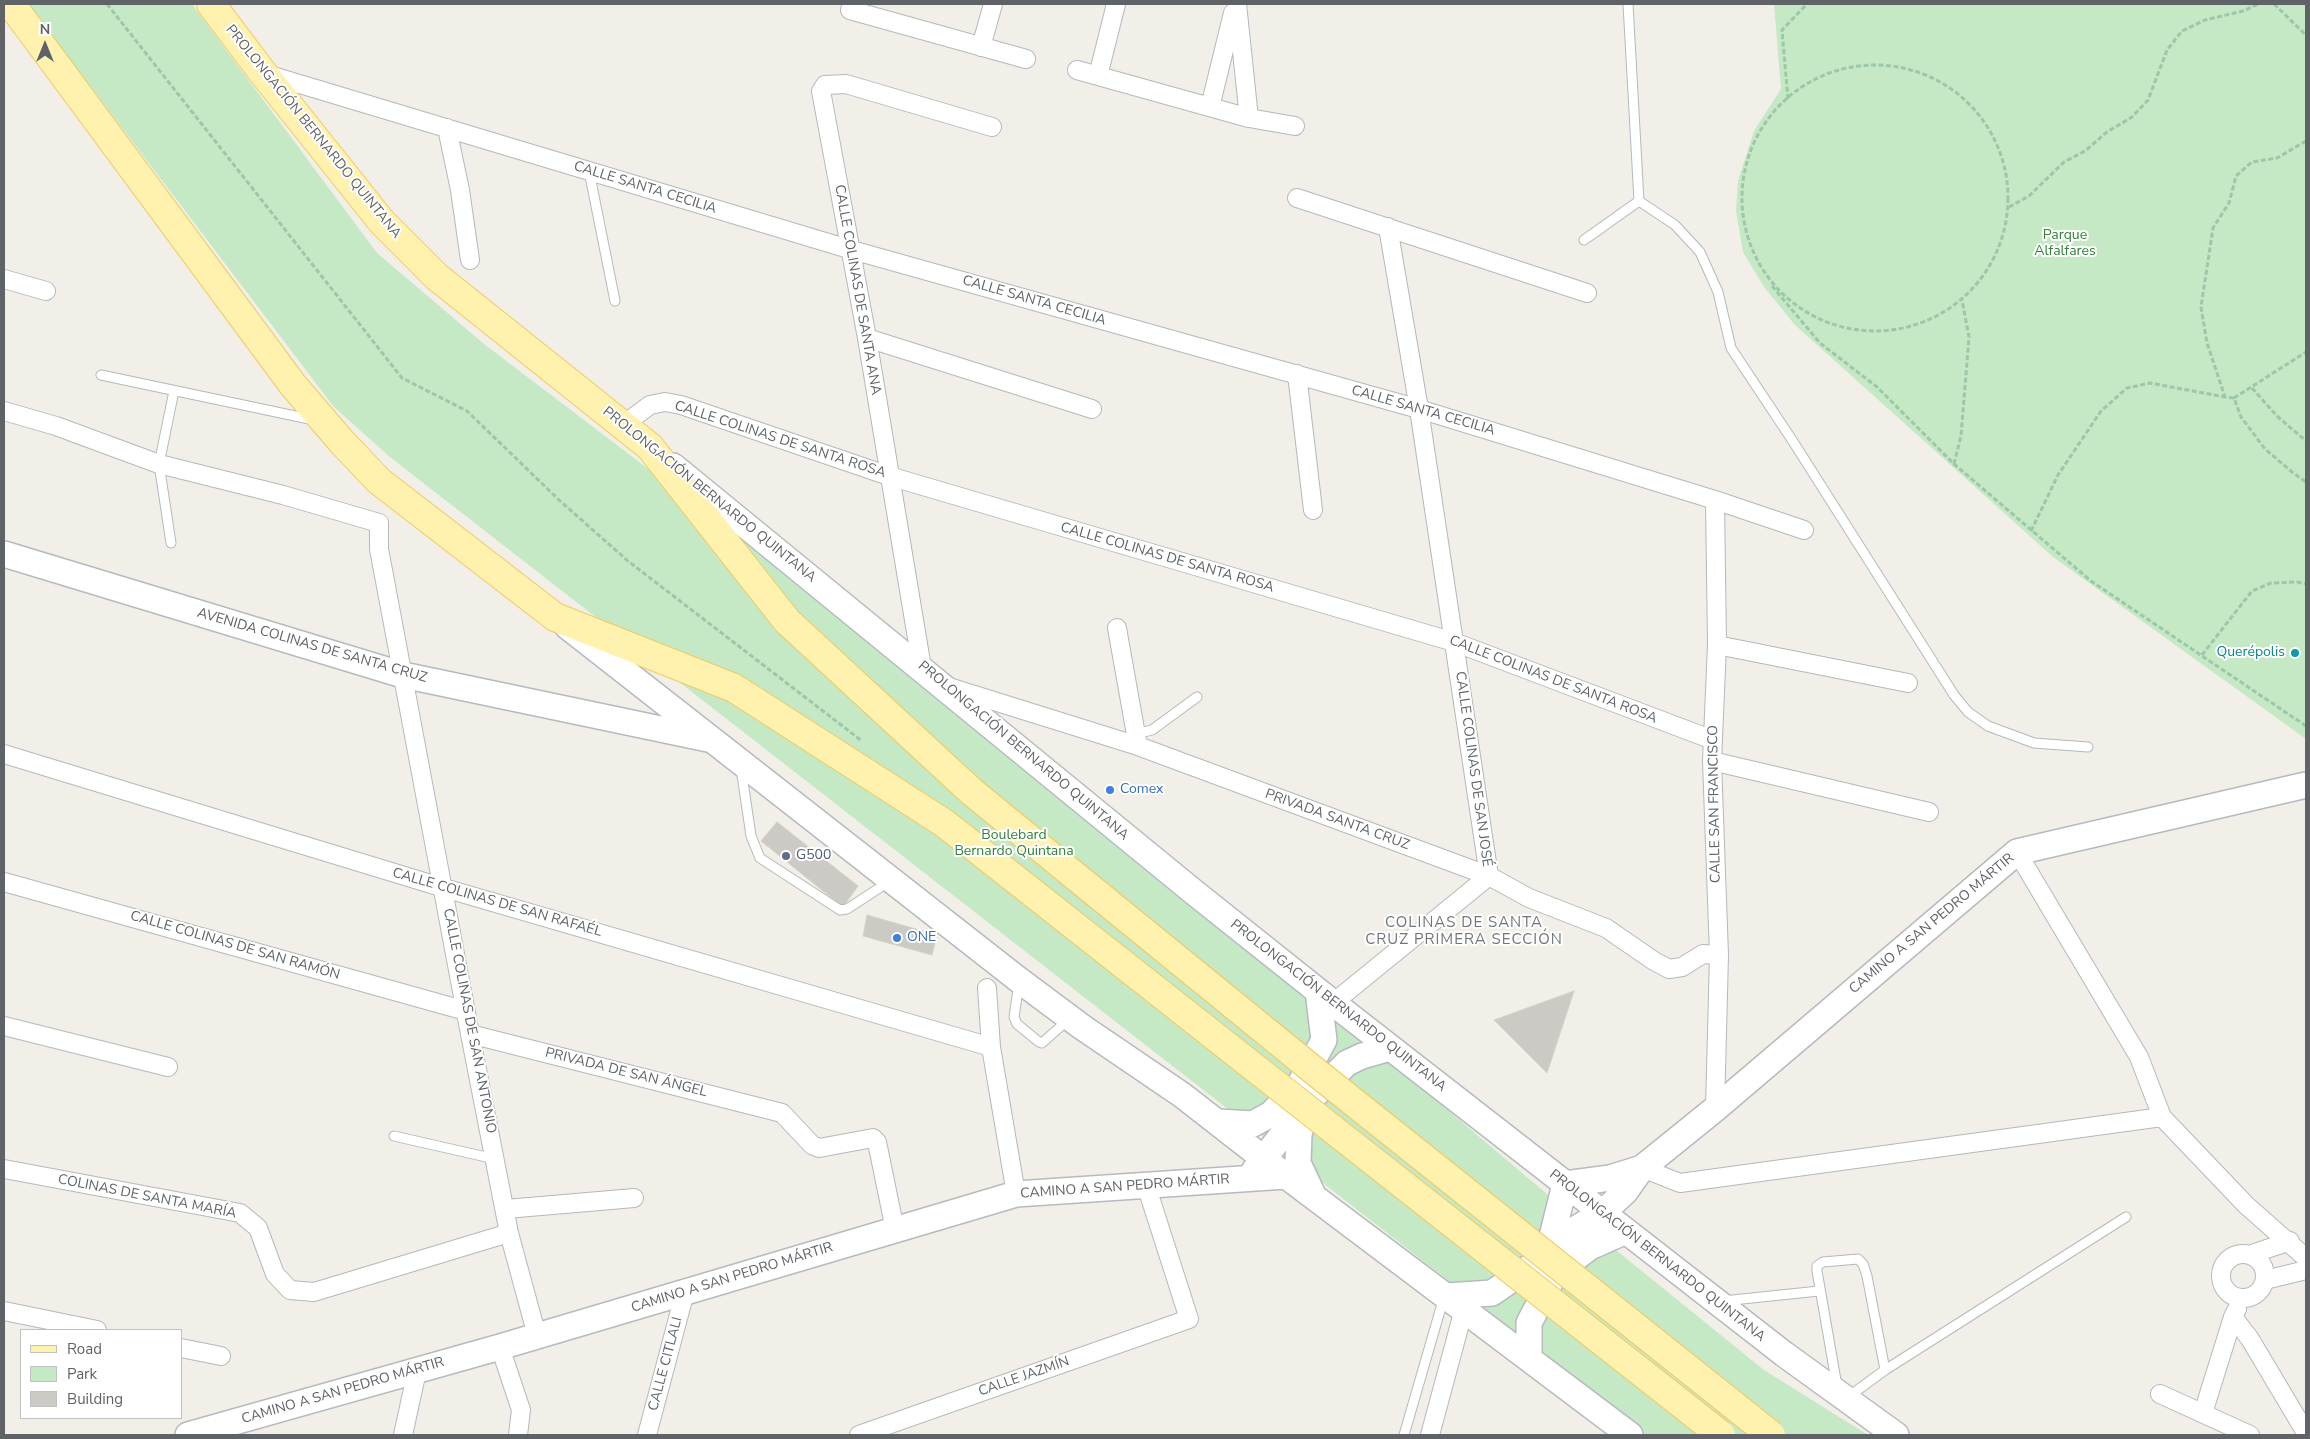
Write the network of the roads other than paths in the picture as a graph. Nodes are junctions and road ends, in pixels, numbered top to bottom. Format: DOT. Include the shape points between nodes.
graph roads {
  1 [pos="12,4"];
  2 [pos="211,4"];
  3 [pos="993,4"];
  4 [pos="1116,4"];
  5 [pos="1236,4"];
  6 [pos="1628,4"];
  7 [pos="872,9"];
  8 [pos="850,10"];
  9 [pos="981,47"];
  10 [pos="1026,59"];
  11 [pos="1077,70"];
  12 [pos="263,73"];
  13 [pos="1098,76"];
  14 [pos="1210,107"];
  15 [pos="1249,118"];
  16 [pos="1295,126"];
  17 [pos="992,127"];
  18 [pos="447,128"];
  19 [pos="589,171"];
  20 [pos="1296,198"];
  21 [pos="1639,201"];
  22 [pos="1388,227"];
  23 [pos="1584,240"];
  24 [pos="852,250"];
  25 [pos="470,260"];
  26 [pos="4,279"];
  27 [pos="46,291"];
  28 [pos="1588,293"];
  29 [pos="615,301"];
  30 [pos="867,338"];
  31 [pos="1296,374"];
  32 [pos="101,375"];
  33 [pos="174,391"];
  34 [pos="1092,408"];
  35 [pos="1419,409"];
  36 [pos="4,411"];
  37 [pos="325,422"];
  38 [pos="623,425"];
  39 [pos="650,447"];
  40 [pos="159,464"];
  41 [pos="889,476"];
  42 [pos="1715,500"];
  43 [pos="1313,510"];
  44 [pos="1804,530"];
  45 [pos="171,543"];
  46 [pos="4,554"];
  47 [pos="555,617"];
  48 [pos="1117,628"];
  49 [pos="1454,642"];
  50 [pos="1717,645"];
  51 [pos="403,675"];
  52 [pos="930,676"];
  53 [pos="1908,683"];
  54 [pos="1197,696"];
  55 [pos="713,740"];
  56 [pos="1136,740"];
  57 [pos="1713,740"];
  58 [pos="2088,747"];
  59 [pos="4,754"];
  60 [pos="740,760"];
  61 [pos="1712,761"];
  62 [pos="2306,786"];
  63 [pos="1929,812"];
  64 [pos="2017,852"];
  65 [pos="1488,876"];
  66 [pos="890,881"];
  67 [pos="4,882"];
  68 [pos="444,888"];
  69 [pos="1719,955"];
  70 [pos="1019,980"];
  71 [pos="986,988"];
  72 [pos="1326,997"];
  73 [pos="466,1010"];
  74 [pos="1070,1018"];
  75 [pos="4,1026"];
  76 [pos="470,1034"];
  77 [pos="991,1047"];
  78 [pos="1390,1048"];
  79 [pos="168,1067"];
  80 [pos="1308,1102"];
  81 [pos="1715,1109"];
  82 [pos="2162,1117"];
  83 [pos="1218,1122"];
  84 [pos="394,1136"];
  85 [pos="1263,1158"];
  86 [pos="496,1159"];
  87 [pos="1642,1168"];
  88 [pos="4,1169"];
  89 [pos="1286,1176"];
  90 [pos="1248,1178"];
  91 [pos="1565,1184"];
  92 [pos="1146,1185"];
  93 [pos="1016,1194"];
  94 [pos="634,1198"];
  95 [pos="1314,1198"];
  96 [pos="506,1209"];
  97 [pos="1602,1213"];
  98 [pos="2126,1217"];
  99 [pos="895,1230"];
  100 [pos="1626,1231"];
  101 [pos="509,1233"];
  102 [pos="2290,1241"];
  103 [pos="1549,1249"];
  104 [pos="2249,1255"];
  105 [pos="2306,1258"];
  106 [pos="2306,1270"];
  107 [pos="2265,1280"];
  108 [pos="1820,1291"];
  109 [pos="685,1292"];
  110 [pos="2244,1298"];
  111 [pos="1452,1300"];
  112 [pos="1718,1302"];
  113 [pos="4,1311"];
  114 [pos="2233,1317"];
  115 [pos="92,1329"];
  116 [pos="537,1336"];
  117 [pos="500,1347"];
  118 [pos="182,1348"];
  119 [pos="221,1356"];
  120 [pos="1529,1357"];
  121 [pos="1884,1370"];
  122 [pos="416,1371"];
  123 [pos="2160,1394"];
  124 [pos="1842,1396"];
  125 [pos="2203,1413"];
  126 [pos="212,1432"];
  127 [pos="2306,1433"];
  128 [pos="188,1435"];
  129 [pos="403,1435"];
  130 [pos="518,1435"];
  131 [pos="647,1435"];
  132 [pos="859,1435"];
  133 [pos="1404,1435"];
  134 [pos="1430,1435"];
  135 [pos="1630,1435"];
  136 [pos="1721,1435"];
  137 [pos="1771,1435"];
  138 [pos="1896,1435"];
  139 [pos="2250,1435"];
  1 -- 37 [label="main road" via="293,385"];
  2 -- 12 [label="main road, PROLONGACIÓN BERNARDO QUINTANA"];
  3 -- 9 [label="street"];
  4 -- 13 [label="street"];
  5 -- 14 [label="street"];
  5 -- 15 [label="street"];
  6 -- 21 [label="lane"];
  7 -- 8 [label="street"];
  7 -- 9 [label="street"];
  9 -- 10 [label="street"];
  11 -- 13 [label="street"];
  12 -- 18 [label="street, CALLE SANTA CECILIA"];
  12 -- 38 [label="main road, PROLONGACIÓN BERNARDO QUINTANA" via="382,222 436,276"];
  13 -- 14 [label="street"];
  14 -- 15 [label="street"];
  15 -- 16 [label="street"];
  17 -- 24 [label="street, CALLE COLINAS DE SANTA ANA" via="846,84 825,85 821,97"];
  18 -- 19 [label="street, CALLE SANTA CECILIA"];
  18 -- 25 [label="street"];
  19 -- 24 [label="street, CALLE SANTA CECILIA"];
  19 -- 29 [label="lane"];
  20 -- 22 [label="street"];
  21 -- 23 [label="lane"];
  21 -- 58 [label="lane" via="1676,225 1700,252 1718,292 1731,348 1954,695 1968,712 1988,726 2034,744"];
  22 -- 28 [label="street"];
  22 -- 35 [label="street, CALLE COLINAS DE SAN JOSÉ"];
  24 -- 30 [label="street, CALLE COLINAS DE SANTA ANA"];
  24 -- 31 [label="street, CALLE SANTA CECILIA"];
  26 -- 27 [label="street"];
  30 -- 34 [label="street"];
  30 -- 41 [label="street, CALLE COLINAS DE SANTA ANA"];
  31 -- 35 [label="street, CALLE SANTA CECILIA"];
  31 -- 43 [label="street"];
  32 -- 33 [label="lane"];
  33 -- 37 [label="lane"];
  33 -- 40 [label="lane"];
  35 -- 42 [label="street, CALLE SANTA CECILIA"];
  35 -- 49 [label="street, CALLE COLINAS DE SAN JOSÉ"];
  36 -- 40 [label="street" via="56,426"];
  37 -- 47 [label="main road" via="379,481"];
  38 -- 39 [label="main road, PROLONGACIÓN BERNARDO QUINTANA"];
  38 -- 41 [label="street, CALLE COLINAS DE SANTA ROSA" via="650,405 665,402 681,405"];
  39 -- 52 [label="street, PROLONGACIÓN BERNARDO QUINTANA"];
  39 -- 137 [label="main road, bridge" via="788,621 972,792 1317,1073"];
  40 -- 45 [label="lane"];
  40 -- 51 [label="street, CALLE COLINAS DE SAN ANTONIO" via="282,494 379,523 379,549"];
  41 -- 49 [label="street, CALLE COLINAS DE SANTA ROSA"];
  41 -- 52 [label="street, CALLE COLINAS DE SANTA ANA"];
  42 -- 44 [label="street, CALLE SANTA CECILIA"];
  42 -- 50 [label="street, CALLE SAN FRANCISCO"];
  46 -- 51 [label="street, AVENIDA COLINAS DE SANTA CRUZ"];
  47 -- 55 [label="street"];
  47 -- 136 [label="main road, bridge" via="734,688 944,823"];
  48 -- 56 [label="street"];
  49 -- 57 [label="street, CALLE COLINAS DE SANTA ROSA"];
  49 -- 65 [label="street, CALLE COLINAS DE SAN JOSÉ"];
  50 -- 53 [label="street"];
  50 -- 57 [label="street, CALLE SAN FRANCISCO"];
  51 -- 55 [label="street, AVENIDA COLINAS DE SANTA CRUZ"];
  51 -- 68 [label="street, CALLE COLINAS DE SAN ANTONIO"];
  52 -- 56 [label="street, PRIVADA SANTA CRUZ"];
  52 -- 72 [label="street, PROLONGACIÓN BERNARDO QUINTANA"];
  54 -- 56 [label="lane"];
  55 -- 60 [label="street"];
  56 -- 65 [label="street, PRIVADA SANTA CRUZ"];
  57 -- 61 [label="street, CALLE SAN FRANCISCO"];
  59 -- 68 [label="street, CALLE COLINAS DE SAN RAFAÉL"];
  60 -- 66 [label="street"];
  60 -- 66 [label="lane" via="751,836 760,858 840,910 847,909"];
  61 -- 63 [label="street"];
  61 -- 69 [label="street, CALLE SAN FRANCISCO"];
  62 -- 64 [label="street, CAMINO A SAN PEDRO MÁRTIR"];
  64 -- 81 [label="street, CAMINO A SAN PEDRO MÁRTIR"];
  64 -- 82 [label="street" via="2139,1058"];
  65 -- 69 [label="street, PRIVADA SANTA CRUZ" via="1529,898 1606,928 1669,969 1682,967 1702,954"];
  65 -- 72 [label="street, CALLE COLINAS DE SAN JOSÉ"];
  66 -- 70 [label="street"];
  67 -- 73 [label="street, CALLE COLINAS DE SAN RAMÓN"];
  68 -- 73 [label="street, CALLE COLINAS DE SAN ANTONIO"];
  68 -- 77 [label="street, CALLE COLINAS DE SAN RAFAÉL"];
  69 -- 81 [label="street, CALLE SAN FRANCISCO"];
  70 -- 74 [label="street"];
  70 -- 74 [label="lane" via="1014,1017 1017,1024 1039,1042 1042,1043"];
  71 -- 77 [label="street"];
  72 -- 78 [label="street, PROLONGACIÓN BERNARDO QUINTANA"];
  72 -- 83 [label="street" via="1324,1040 1301,1082 1271,1114 1253,1124"];
  73 -- 76 [label="street, CALLE COLINAS DE SAN ANTONIO"];
  74 -- 83 [label="street"];
  75 -- 79 [label="street"];
  76 -- 86 [label="street, CALLE COLINAS DE SAN ANTONIO"];
  76 -- 99 [label="street, PRIVADA DE SAN ÁNGEL" via="782,1113 816,1147 873,1138 877,1142"];
  77 -- 93 [label="street"];
  78 -- 80 [label="street" via="1348,1063"];
  78 -- 91 [label="street, PROLONGACIÓN BERNARDO QUINTANA"];
  80 -- 85 [label="street"];
  80 -- 95 [label="street" via="1299,1134 1298,1163"];
  81 -- 87 [label="street, CAMINO A SAN PEDRO MÁRTIR"];
  82 -- 87 [label="street" via="1680,1183"];
  82 -- 102 [label="street" via="2246,1205"];
  83 -- 85 [label="street"];
  84 -- 86 [label="lane"];
  85 -- 89 [label="street"];
  85 -- 90 [label="street"];
  86 -- 96 [label="street, CALLE COLINAS DE SAN ANTONIO"];
  87 -- 91 [label="street, CAMINO A SAN PEDRO MÁRTIR" via="1610,1178"];
  87 -- 97 [label="street, CAMINO A SAN PEDRO MÁRTIR" via="1625,1192"];
  88 -- 101 [label="street, COLINAS DE SANTA MARÍA" via="240,1213 258,1228 275,1274 290,1290 314,1292"];
  89 -- 90 [label="street, CAMINO A SAN PEDRO MÁRTIR"];
  89 -- 95 [label="street"];
  90 -- 92 [label="street, CAMINO A SAN PEDRO MÁRTIR"];
  91 -- 97 [label="street, PROLONGACIÓN BERNARDO QUINTANA"];
  91 -- 103 [label="street"];
  92 -- 93 [label="street, CAMINO A SAN PEDRO MÁRTIR"];
  92 -- 132 [label="street, CALLE JAZMÍN" via="1189,1319"];
  93 -- 99 [label="street, CAMINO A SAN PEDRO MÁRTIR"];
  94 -- 96 [label="street"];
  95 -- 111 [label="street"];
  96 -- 101 [label="street, CALLE COLINAS DE SAN ANTONIO"];
  97 -- 100 [label="street, PROLONGACIÓN BERNARDO QUINTANA"];
  97 -- 103 [label="street, CAMINO A SAN PEDRO MÁRTIR"];
  98 -- 121 [label="lane"];
  99 -- 109 [label="street, CAMINO A SAN PEDRO MÁRTIR"];
  100 -- 112 [label="street, PROLONGACIÓN BERNARDO QUINTANA"];
  100 -- 120 [label="street" via="1590,1247 1552,1279 1529,1323"];
  101 -- 116 [label="street, CALLE COLINAS DE SAN ANTONIO"];
  102 -- 104 [label="street"];
  102 -- 105 [label="street"];
  103 -- 111 [label="street, CAMINO A SAN PEDRO MÁRTIR" via="1534,1264 1492,1293"];
  104 -- 107 [label="street" via="2262,1264"];
  104 -- 110 [label="street" via="2234,1255 2220,1273 2229,1294"];
  106 -- 107 [label="street"];
  107 -- 110 [label="street" via="2258,1293"];
  108 -- 112 [label="lane"];
  108 -- 121 [label="lane" via="1817,1266 1823,1262 1852,1258 1863,1264"];
  108 -- 124 [label="lane"];
  109 -- 116 [label="street, CAMINO A SAN PEDRO MÁRTIR"];
  109 -- 131 [label="street, CALLE CITLALI"];
  110 -- 114 [label="street"];
  111 -- 120 [label="street"];
  111 -- 133 [label="lane"];
  111 -- 134 [label="street"];
  112 -- 124 [label="street, PROLONGACIÓN BERNARDO QUINTANA"];
  113 -- 115 [label="street"];
  114 -- 125 [label="street"];
  114 -- 127 [label="street" via="2250,1339"];
  116 -- 117 [label="street, CAMINO A SAN PEDRO MÁRTIR"];
  117 -- 122 [label="street, CAMINO A SAN PEDRO MÁRTIR"];
  117 -- 130 [label="street" via="521,1410"];
  118 -- 119 [label="street"];
  120 -- 135 [label="street"];
  121 -- 124 [label="lane"];
  122 -- 126 [label="street, CAMINO A SAN PEDRO MÁRTIR"];
  122 -- 129 [label="street"];
  123 -- 125 [label="street"];
  124 -- 138 [label="street, PROLONGACIÓN BERNARDO QUINTANA"];
  125 -- 139 [label="street"];
  126 -- 128 [label="street, CAMINO A SAN PEDRO MÁRTIR"];
}
